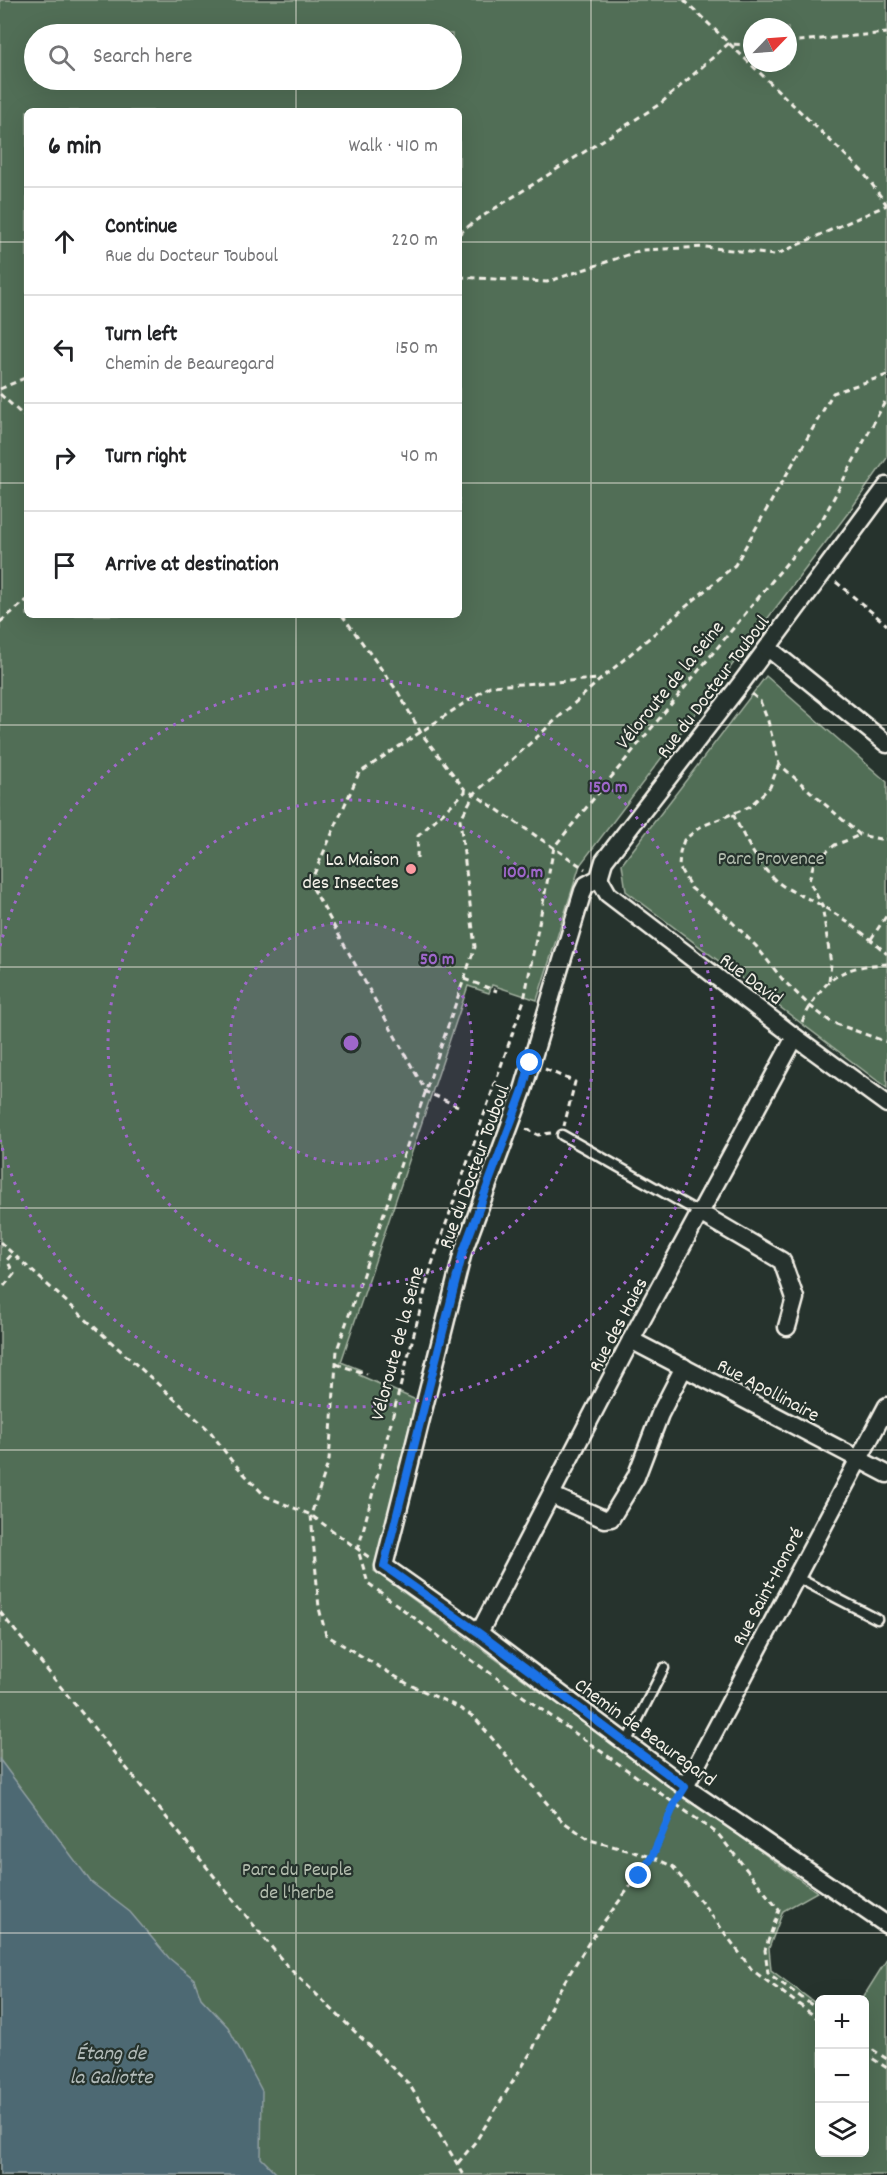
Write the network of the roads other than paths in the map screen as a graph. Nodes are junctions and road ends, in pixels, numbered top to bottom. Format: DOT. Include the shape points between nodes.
graph roads {
  1 [pos="885,493"];
  2 [pos="768,648"];
  3 [pos="887,744"];
  4 [pos="599,878"];
  5 [pos="795,1037"];
  6 [pos="887,1104"];
  7 [pos="562,1135"];
  8 [pos="700,1213"];
  9 [pos="787,1327"];
  10 [pos="632,1340"];
  11 [pos="684,1367"];
  12 [pos="887,1406"];
  13 [pos="858,1459"];
  14 [pos="887,1474"];
  15 [pos="551,1495"];
  16 [pos="384,1566"];
  17 [pos="796,1577"];
  18 [pos="877,1619"];
  19 [pos="479,1633"];
  20 [pos="664,1668"];
  21 [pos="626,1743"];
  22 [pos="685,1787"];
  23 [pos="887,1925"];
  1 -- 2 [label="street, Rue du Docteur Touboul"];
  2 -- 3 [label="street"];
  2 -- 4 [label="street, Rue du Docteur Touboul" via="603,861"];
  4 -- 5 [label="street, Rue David" via="608,894"];
  4 -- 16 [label="street, Rue du Docteur Touboul" via="583,891 511,1122 463,1252"];
  5 -- 6 [label="street, Rue David"];
  5 -- 8 [label="street, Rue des Haies"];
  7 -- 8 [label="lane"];
  8 -- 9 [label="street" via="782,1261 795,1298"];
  8 -- 10 [label="street, Rue des Haies"];
  10 -- 11 [label="street, Rue Apollinaire"];
  10 -- 15 [label="street, Rue des Haies"];
  11 -- 13 [label="street, Rue Apollinaire"];
  11 -- 15 [label="street" via="660,1414 636,1477 611,1518 604,1519"];
  12 -- 13 [label="street, Rue Saint-Honoré"];
  13 -- 14 [label="street, Rue Apollinaire"];
  13 -- 17 [label="street, Rue Saint-Honoré"];
  15 -- 19 [label="street, Rue des Haies"];
  16 -- 19 [label="street, Chemin de Beauregard"];
  17 -- 18 [label="lane"];
  17 -- 22 [label="street, Rue Saint-Honoré"];
  19 -- 21 [label="street, Chemin de Beauregard"];
  20 -- 21 [label="lane"];
  21 -- 22 [label="street, Chemin de Beauregard"];
  22 -- 23 [label="street, Chemin de Beauregard"];
}
